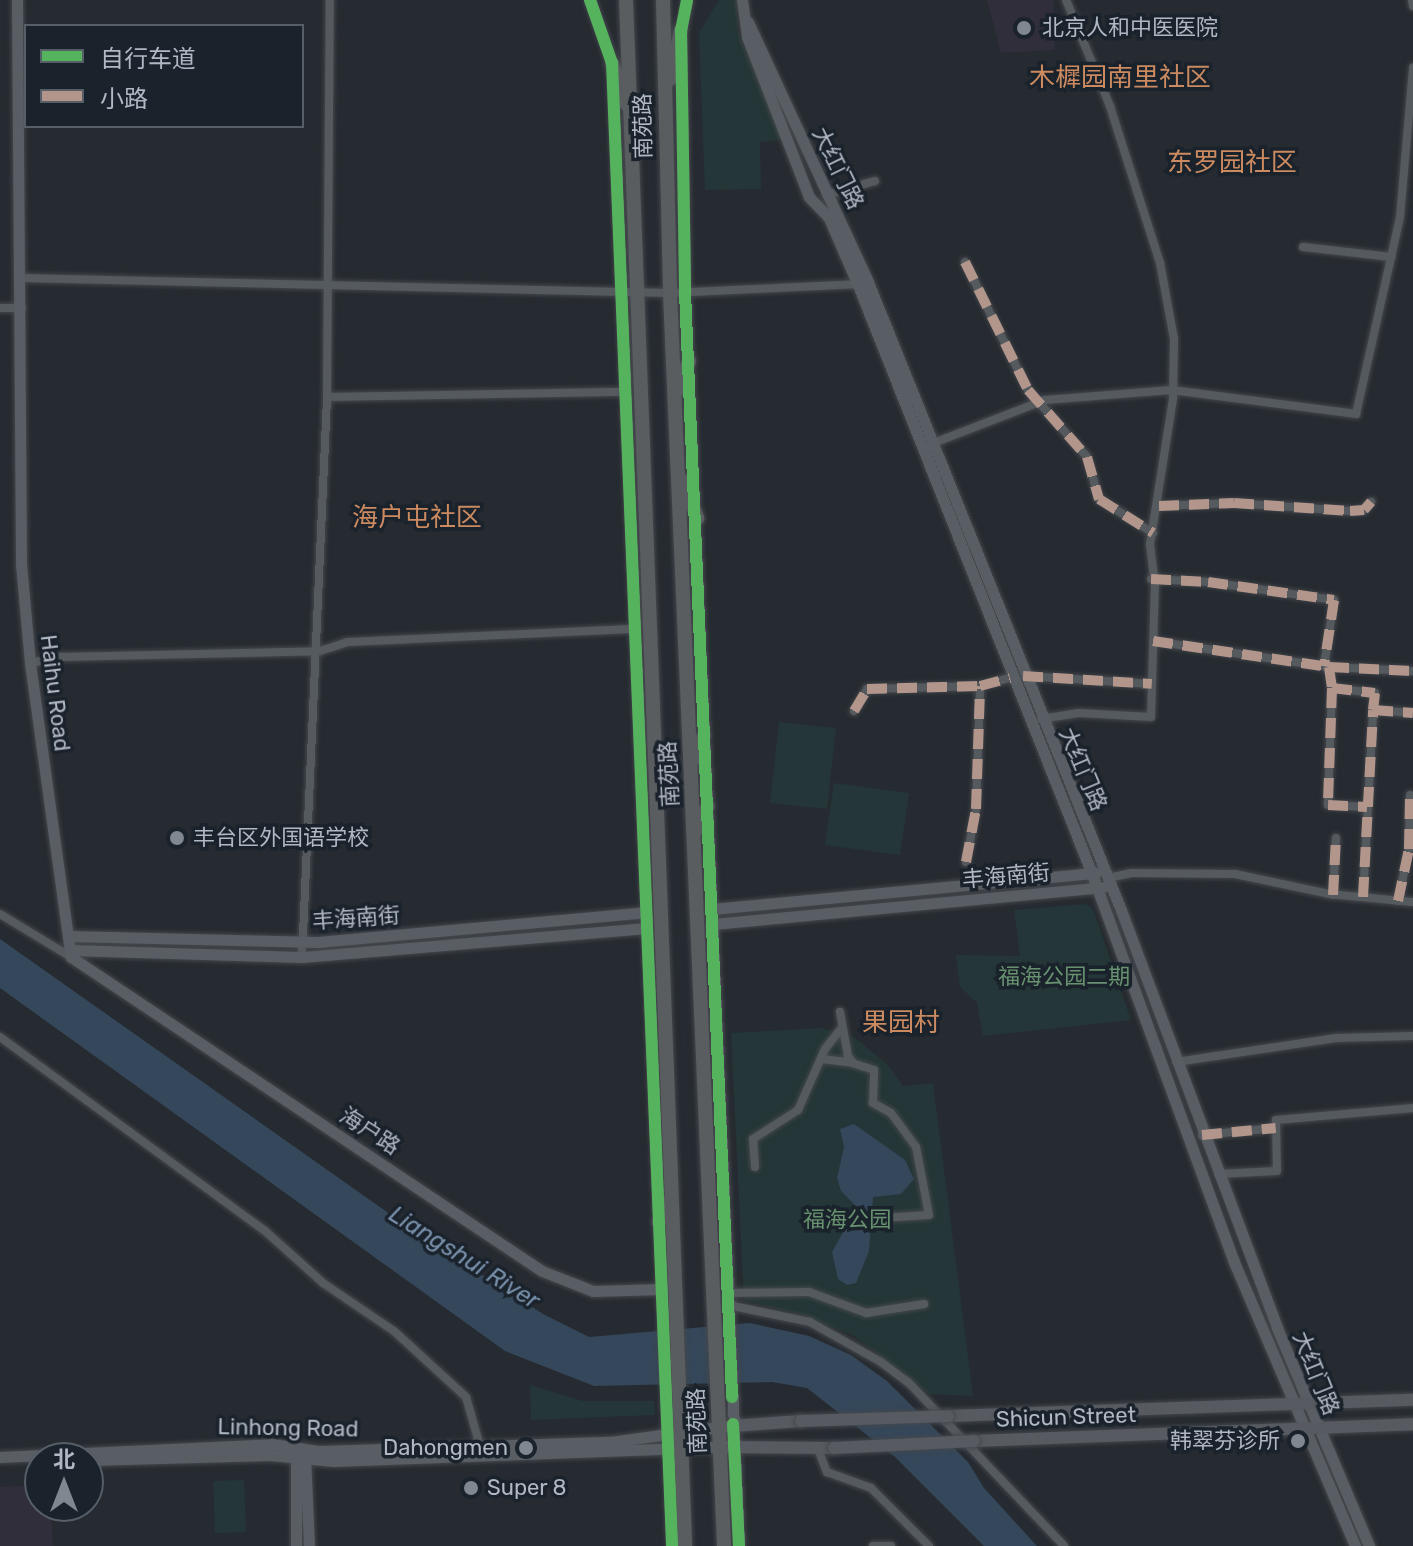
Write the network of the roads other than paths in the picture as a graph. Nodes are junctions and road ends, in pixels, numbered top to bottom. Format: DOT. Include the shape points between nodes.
graph roads {
  1 [pos="17,0"];
  2 [pos="330,0"];
  3 [pos="626,0"];
  4 [pos="663,0"];
  5 [pos="687,0"];
  6 [pos="696,0"];
  7 [pos="742,0"];
  8 [pos="1066,0"];
  9 [pos="1412,0"];
  10 [pos="592,1"];
  11 [pos="1413,6"];
  12 [pos="744,14"];
  13 [pos="681,30"];
  14 [pos="612,63"];
  15 [pos="1413,68"];
  16 [pos="1412,103"];
  17 [pos="664,107"];
  18 [pos="632,123"];
  19 [pos="1408,176"];
  20 [pos="875,181"];
  21 [pos="825,196"];
  22 [pos="1303,247"];
  23 [pos="1391,257"];
  24 [pos="965,262"];
  25 [pos="22,278"];
  26 [pos="863,283"];
  27 [pos="326,288"];
  28 [pos="630,291"];
  29 [pos="678,292"];
  30 [pos="0,308"];
  31 [pos="22,308"];
  32 [pos="689,361"];
  33 [pos="1172,390"];
  34 [pos="627,392"];
  35 [pos="675,395"];
  36 [pos="327,397"];
  37 [pos="1039,402"];
  38 [pos="930,444"];
  39 [pos="678,468"];
  40 [pos="1371,502"];
  41 [pos="1159,506"];
  42 [pos="697,518"];
  43 [pos="1153,533"];
  44 [pos="1151,579"];
  45 [pos="633,629"];
  46 [pos="1153,641"];
  47 [pos="320,651"];
  48 [pos="30,663"];
  49 [pos="1326,667"];
  50 [pos="1412,671"];
  51 [pos="1023,676"];
  52 [pos="1010,678"];
  53 [pos="1152,684"];
  54 [pos="980,686"];
  55 [pos="1332,688"];
  56 [pos="1373,710"];
  57 [pos="854,711"];
  58 [pos="1413,713"];
  59 [pos="1041,719"];
  60 [pos="704,735"];
  61 [pos="691,764"];
  62 [pos="1410,795"];
  63 [pos="708,806"];
  64 [pos="1367,807"];
  65 [pos="694,833"];
  66 [pos="1336,838"];
  67 [pos="966,862"];
  68 [pos="1104,878"];
  69 [pos="1098,888"];
  70 [pos="1333,895"];
  71 [pos="1363,897"];
  72 [pos="1398,901"];
  73 [pos="1413,902"];
  74 [pos="712,909"];
  75 [pos="646,912"];
  76 [pos="0,914"];
  77 [pos="713,924"];
  78 [pos="647,928"];
  79 [pos="68,936"];
  80 [pos="303,942"];
  81 [pos="71,954"];
  82 [pos="302,957"];
  83 [pos="840,1012"];
  84 [pos="840,1030"];
  85 [pos="1413,1036"];
  86 [pos="0,1037"];
  87 [pos="822,1059"];
  88 [pos="1176,1062"];
  89 [pos="853,1063"];
  90 [pos="1413,1108"];
  91 [pos="1276,1128"];
  92 [pos="1202,1135"];
  93 [pos="723,1162"];
  94 [pos="755,1167"];
  95 [pos="1217,1175"];
  96 [pos="710,1176"];
  97 [pos="672,1196"];
  98 [pos="712,1216"];
  99 [pos="659,1222"];
  100 [pos="817,1222"];
  101 [pos="725,1228"];
  102 [pos="661,1263"];
  103 [pos="675,1273"];
  104 [pos="662,1289"];
  105 [pos="924,1304"];
  106 [pos="725,1309"];
  107 [pos="670,1319"];
  108 [pos="1413,1400"];
  109 [pos="1291,1404"];
  110 [pos="1309,1404"];
  111 [pos="1413,1424"];
  112 [pos="726,1426"];
  113 [pos="1301,1428"];
  114 [pos="1317,1428"];
  115 [pos="674,1443"];
  116 [pos="480,1446"];
  117 [pos="727,1447"];
  118 [pos="818,1449"];
  119 [pos="301,1455"];
  120 [pos="0,1460"];
  121 [pos="104,1460"];
  122 [pos="24,1461"];
  123 [pos="296,1546"];
  124 [pos="309,1546"];
  125 [pos="672,1546"];
  126 [pos="685,1546"];
  127 [pos="724,1546"];
  128 [pos="739,1546"];
  129 [pos="873,1546"];
  130 [pos="891,1546"];
  131 [pos="929,1546"];
  132 [pos="1064,1546"];
  133 [pos="1355,1546"];
  134 [pos="1369,1546"];
  1 -- 25 [label="street, Haihu Road"];
  2 -- 27 [label="street"];
  3 -- 18 [label="highway, 南苑路"];
  4 -- 17 [label="highway, 南苑路"];
  5 -- 13 [label="street"];
  6 -- 13 [label="street"];
  7 -- 12 [label="street, 大红门路"];
  8 -- 33 [label="street" via="1110,106 1160,263 1174,339"];
  9 -- 11 [label="street"];
  10 -- 14 [label="street"];
  12 -- 21 [label="street, 大红门路"];
  12 -- 26 [label="street, 大红门路" via="747,37 809,197 829,218"];
  13 -- 17 [label="highway"];
  13 -- 29 [label="street"];
  14 -- 18 [label="highway"];
  14 -- 28 [label="street"];
  15 -- 16 [label="street"];
  16 -- 19 [label="street"];
  17 -- 29 [label="highway, 南苑路"];
  18 -- 28 [label="highway, 南苑路"];
  19 -- 23 [label="street"];
  20 -- 21 [label="street"];
  21 -- 26 [label="street, 大红门路"];
  22 -- 23 [label="street"];
  23 -- 33 [label="street" via="1356,414"];
  24 -- 37 [label="street"];
  25 -- 27 [label="street"];
  25 -- 31 [label="street, Haihu Road"];
  26 -- 29 [label="street"];
  26 -- 38 [label="street, 大红门路"];
  26 -- 52 [label="street, 大红门路"];
  27 -- 28 [label="street"];
  27 -- 36 [label="street"];
  28 -- 29 [label="street"];
  28 -- 34 [label="street"];
  28 -- 97 [label="highway, 南苑路"];
  29 -- 32 [label="street"];
  29 -- 35 [label="highway, 南苑路"];
  30 -- 31 [label="street"];
  31 -- 48 [label="street, Haihu Road" via="21,564"];
  32 -- 35 [label="highway"];
  32 -- 42 [label="street"];
  33 -- 37 [label="street"];
  33 -- 41 [label="street"];
  34 -- 36 [label="street"];
  34 -- 45 [label="street"];
  35 -- 39 [label="highway, 南苑路"];
  36 -- 47 [label="street"];
  37 -- 38 [label="street"];
  37 -- 43 [label="street" via="1087,457 1099,499"];
  38 -- 51 [label="street, 大红门路"];
  39 -- 42 [label="highway"];
  39 -- 61 [label="highway, 南苑路"];
  40 -- 41 [label="street" via="1364,510 1350,511 1234,503"];
  41 -- 43 [label="street"];
  42 -- 60 [label="street"];
  43 -- 44 [label="street"];
  44 -- 46 [label="street"];
  44 -- 49 [label="street" via="1334,600"];
  45 -- 47 [label="street" via="347,642"];
  45 -- 75 [label="street"];
  46 -- 49 [label="street"];
  46 -- 53 [label="street"];
  47 -- 48 [label="street" via="62,657"];
  47 -- 80 [label="street"];
  48 -- 79 [label="street, Haihu Road"];
  49 -- 50 [label="street"];
  49 -- 55 [label="street"];
  51 -- 53 [label="street"];
  51 -- 59 [label="street, 大红门路"];
  52 -- 54 [label="street"];
  52 -- 68 [label="street, 大红门路"];
  53 -- 59 [label="street" via="1151,717 1079,713"];
  54 -- 57 [label="street" via="867,689"];
  54 -- 67 [label="street" via="976,809"];
  55 -- 56 [label="street" via="1375,693"];
  55 -- 64 [label="street" via="1328,805"];
  56 -- 58 [label="street"];
  56 -- 64 [label="street"];
  59 -- 68 [label="street, 大红门路"];
  60 -- 61 [label="highway"];
  60 -- 63 [label="street"];
  61 -- 65 [label="highway, 南苑路"];
  62 -- 72 [label="street" via="1409,849"];
  63 -- 65 [label="highway"];
  63 -- 74 [label="street"];
  64 -- 71 [label="street"];
  65 -- 96 [label="highway, 南苑路"];
  66 -- 70 [label="street"];
  68 -- 69 [label="street, 丰海南街"];
  68 -- 70 [label="street" via="1235,874"];
  68 -- 74 [label="street, 丰海南街"];
  68 -- 88 [label="street, 大红门路"];
  69 -- 77 [label="street, 丰海南街"];
  69 -- 109 [label="street, 大红门路"];
  70 -- 71 [label="street"];
  71 -- 72 [label="street"];
  72 -- 73 [label="street"];
  74 -- 77 [label="street"];
  75 -- 78 [label="street"];
  75 -- 80 [label="street, 丰海南街"];
  76 -- 81 [label="street"];
  77 -- 93 [label="street"];
  78 -- 82 [label="street, 丰海南街"];
  78 -- 99 [label="street"];
  79 -- 80 [label="street, 丰海南街"];
  79 -- 81 [label="street, Haihu Road"];
  80 -- 82 [label="street"];
  81 -- 82 [label="street, 丰海南街"];
  81 -- 104 [label="street, 海户路" via="542,1271 593,1291"];
  83 -- 84 [label="street"];
  84 -- 87 [label="street"];
  84 -- 89 [label="street"];
  85 -- 88 [label="street" via="1336,1038"];
  86 -- 116 [label="street" via="394,1331 466,1397"];
  87 -- 89 [label="street"];
  87 -- 94 [label="street" via="798,1110 753,1139"];
  88 -- 92 [label="street, 大红门路"];
  89 -- 100 [label="street" via="874,1070 873,1103 891,1113 916,1147 929,1215"];
  90 -- 91 [label="street" via="1276,1120"];
  91 -- 92 [label="street"];
  91 -- 95 [label="street" via="1277,1171"];
  92 -- 95 [label="street, 大红门路"];
  93 -- 96 [label="highway"];
  93 -- 101 [label="street"];
  95 -- 110 [label="street, 大红门路"];
  96 -- 98 [label="highway, 南苑路"];
  97 -- 99 [label="highway"];
  97 -- 103 [label="highway, 南苑路"];
  98 -- 101 [label="highway"];
  98 -- 106 [label="highway, 南苑路"];
  99 -- 102 [label="street"];
  101 -- 106 [label="street"];
  102 -- 103 [label="highway"];
  102 -- 104 [label="street"];
  103 -- 107 [label="highway, 南苑路"];
  104 -- 107 [label="street"];
  105 -- 106 [label="street" via="866,1313 809,1292"];
  106 -- 112 [label="highway, 南苑路"];
  106 -- 132 [label="street" via="810,1322 881,1362 908,1382"];
  107 -- 115 [label="highway, 南苑路"];
  108 -- 110 [label="main road, Shicun Street"];
  109 -- 110 [label="main road, Shicun Street"];
  109 -- 112 [label="main road, Shicun Street, bridge"];
  109 -- 113 [label="street, 大红门路"];
  110 -- 114 [label="street, 大红门路"];
  111 -- 114 [label="main road, Shicun Street"];
  112 -- 115 [label="street, Linhong Road"];
  112 -- 117 [label="highway, 南苑路"];
  113 -- 114 [label="main road, Shicun Street"];
  113 -- 118 [label="main road, Shicun Street, bridge"];
  113 -- 133 [label="street, 大红门路"];
  114 -- 134 [label="street, 大红门路"];
  115 -- 116 [label="street, Linhong Road"];
  115 -- 117 [label="street, Linhong Road"];
  115 -- 119 [label="street, Linhong Road"];
  115 -- 125 [label="street"];
  115 -- 126 [label="highway, 南苑路"];
  116 -- 119 [label="street, Linhong Road"];
  117 -- 118 [label="main road, Shicun Street"];
  117 -- 127 [label="highway, 南苑路"];
  117 -- 128 [label="street"];
  118 -- 131 [label="street" via="827,1472 871,1488"];
  119 -- 120 [label="street, Linhong Road" via="272,1444"];
  119 -- 121 [label="street, Linhong Road"];
  119 -- 123 [label="street"];
  119 -- 124 [label="street"];
  120 -- 122 [label="street, Linhong Road"];
  129 -- 130 [label="street"];
}
